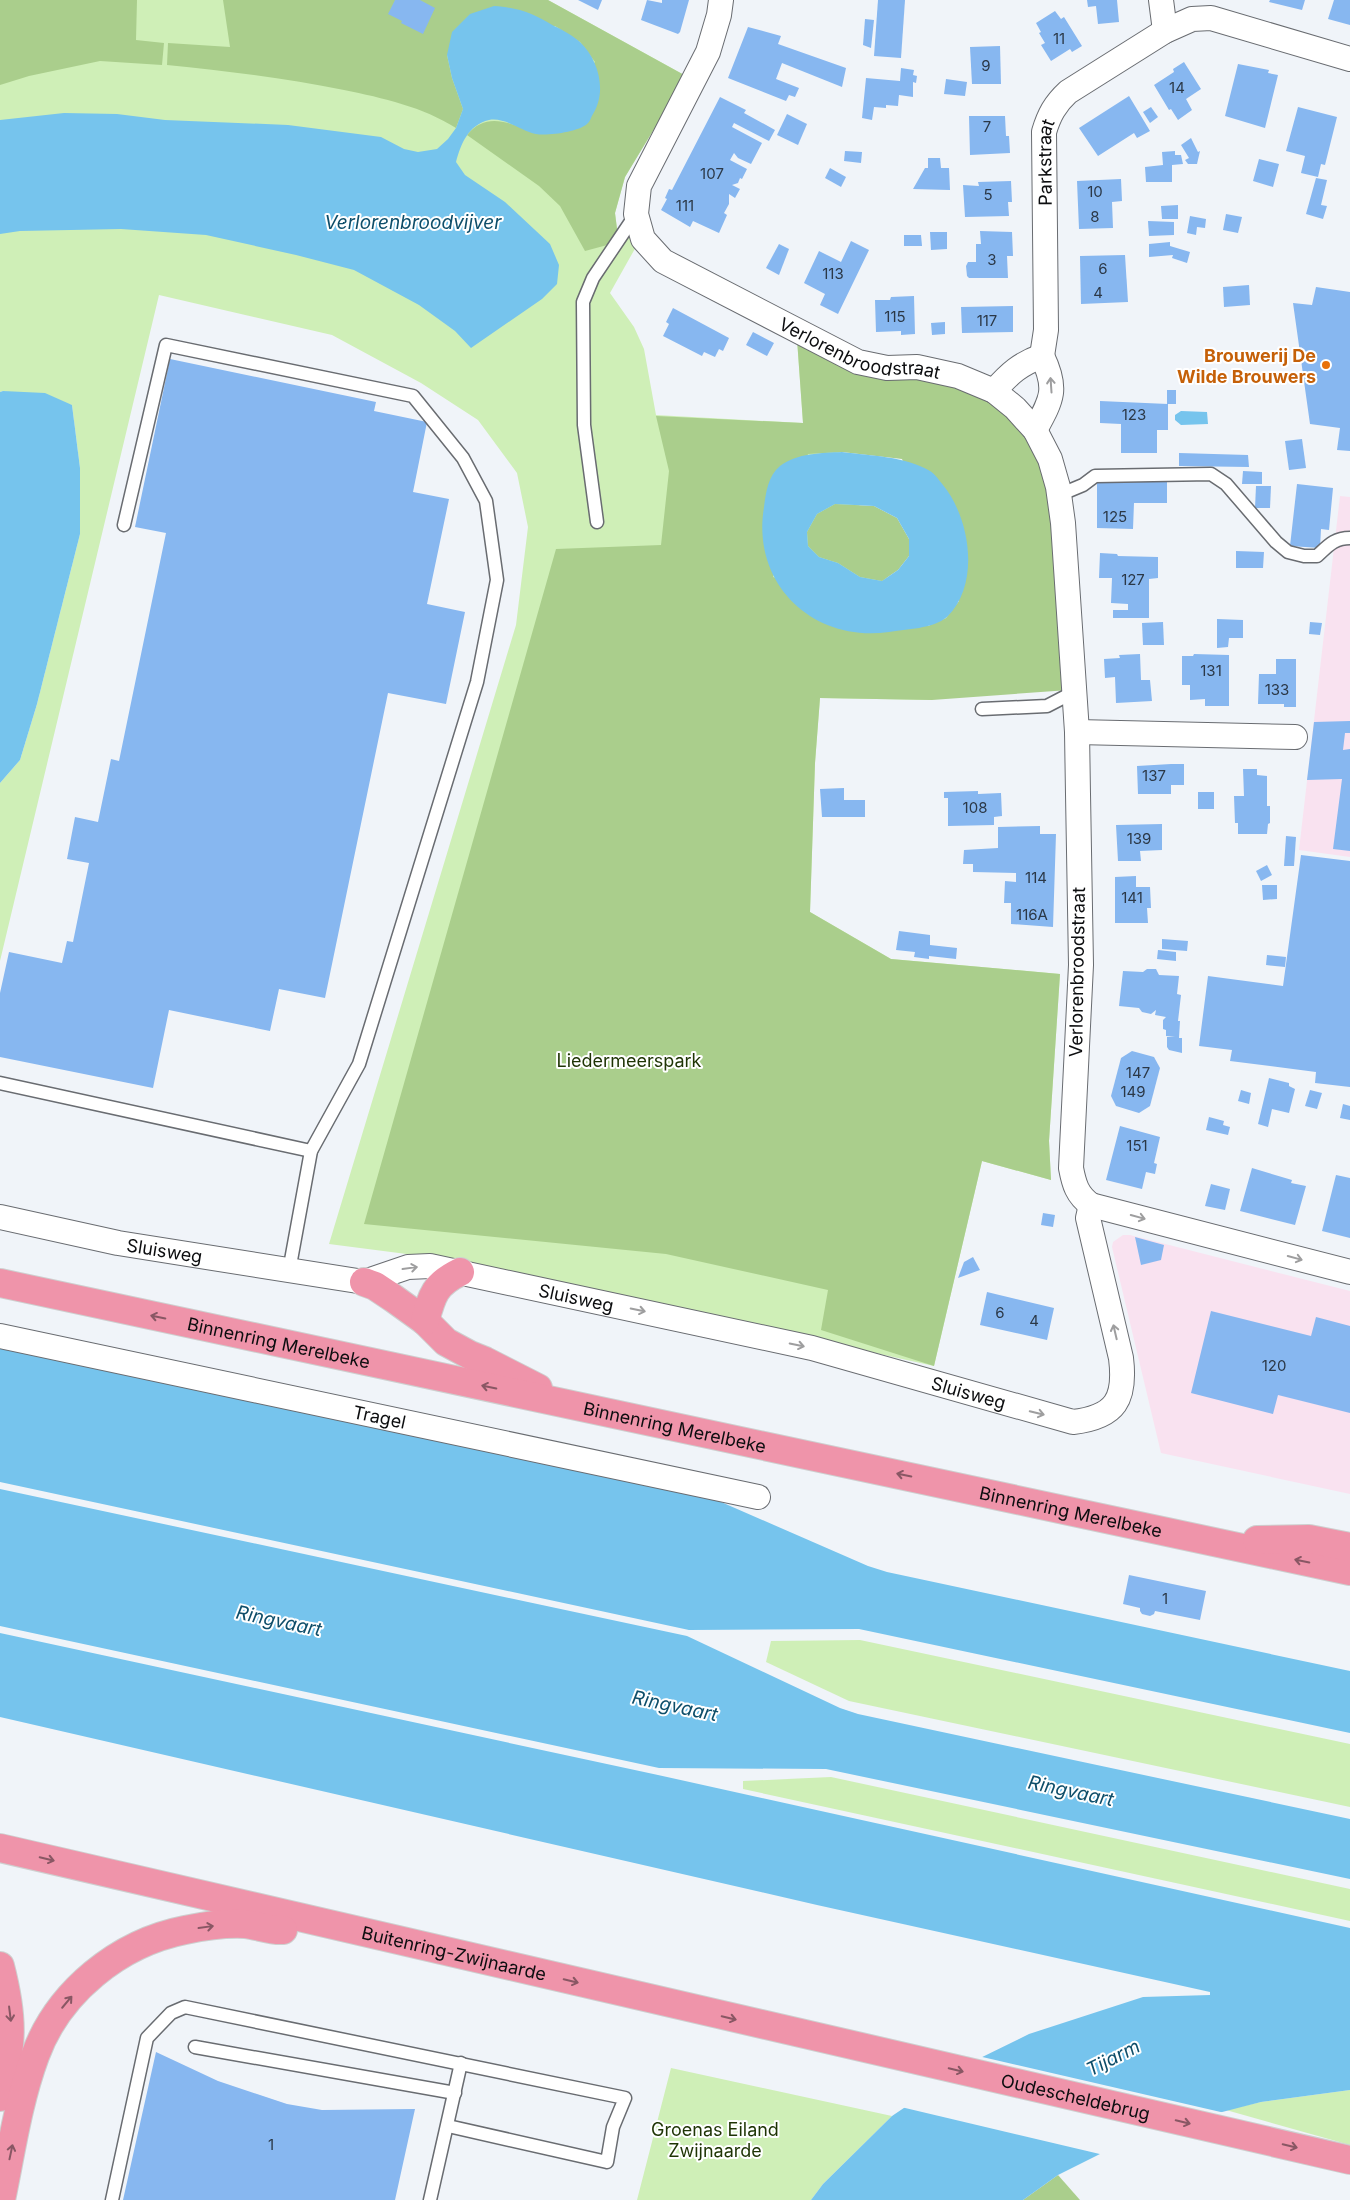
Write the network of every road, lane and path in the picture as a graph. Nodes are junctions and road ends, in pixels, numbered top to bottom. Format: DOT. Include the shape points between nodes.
graph roads {
  1 [pos="721,0"];
  2 [pos="1161,0"];
  3 [pos="1165,31"];
  4 [pos="1350,59"];
  5 [pos="636,214"];
  6 [pos="1042,356"];
  7 [pos="994,391"];
  8 [pos="1035,430"];
  9 [pos="1059,495"];
  10 [pos="598,522"];
  11 [pos="124,525"];
  12 [pos="1350,538"];
  13 [pos="1074,692"];
  14 [pos="982,709"];
  15 [pos="1077,732"];
  16 [pos="1295,737"];
  17 [pos="0,1083"];
  18 [pos="311,1151"];
  19 [pos="1091,1205"];
  20 [pos="0,1217"];
  21 [pos="289,1272"];
  22 [pos="460,1272"];
  23 [pos="1350,1272"];
  24 [pos="364,1282"];
  25 [pos="0,1283"];
  26 [pos="425,1321"];
  27 [pos="0,1336"];
  28 [pos="570,1405"];
  29 [pos="758,1498"];
  30 [pos="1204,1540"];
  31 [pos="1350,1547"];
  32 [pos="1350,1571"];
  33 [pos="0,1848"];
  34 [pos="319,1922"];
  35 [pos="0,1966"];
  36 [pos="195,2047"];
  37 [pos="908,2059"];
  38 [pos="461,2063"];
  39 [pos="455,2093"];
  40 [pos="0,2097"];
  41 [pos="448,2126"];
  42 [pos="1350,2160"];
  43 [pos="1,2200"];
  44 [pos="112,2200"];
  45 [pos="430,2200"];
  1 -- 5 [label="street, Verlorenbroodstraat" via="708,52 640,186"];
  2 -- 3 [label="street"];
  3 -- 4 [label="street, Parkstraat" via="1192,19 1211,18"];
  3 -- 6 [label="street, Parkstraat" via="1068,92 1056,103 1049,116 1044,132 1046,330"];
  5 -- 7 [label="street, Verlorenbroodstraat" via="643,239 662,261 858,362 887,368 918,367 942,372"];
  5 -- 10 [label="lane" via="593,278 583,302 584,425"];
  6 -- 7 [label="street" via="1024,363"];
  8 -- 6 [label="street, Parkstraat, one-way" via="1052,390"];
  7 -- 8 [label="street, Verlorenbroodstraat"];
  8 -- 9 [label="street, Verlorenbroodstraat" via="1050,459"];
  9 -- 12 [label="lane" via="1095,476 1211,474 1226,484 1288,552 1316,556 1330,543"];
  9 -- 13 [label="street, Verlorenbroodstraat"];
  11 -- 18 [label="lane" via="166,345 414,396 464,458 486,501 497,580 477,682 360,1064"];
  13 -- 14 [label="lane" via="1047,706"];
  13 -- 15 [label="street, Verlorenbroodstraat"];
  15 -- 16 [label="street"];
  15 -- 19 [label="street, Verlorenbroodstraat" via="1081,965 1070,1168 1076,1188"];
  17 -- 18 [label="lane"];
  18 -- 21 [label="lane"];
  22 -- 19 [label="street, Sluisweg, one-way" via="812,1348 1073,1422 1092,1420 1110,1410 1119,1398 1124,1380 1088,1218"];
  19 -- 23 [label="street, one-way"];
  20 -- 21 [label="street, Sluisweg" via="118,1243"];
  21 -- 24 [label="street, Sluisweg"];
  24 -- 22 [label="street, Sluisweg, one-way" via="408,1267 430,1266"];
  22 -- 26 [label="highway" via="444,1280 432,1296"];
  24 -- 26 [label="highway" via="375,1286"];
  28 -- 25 [label="highway, Binnenring Merelbeke, one-way"];
  26 -- 28 [label="highway" via="446,1342 470,1356"];
  27 -- 29 [label="street, Tragel"];
  30 -- 28 [label="highway, Binnenring Merelbeke, one-way"];
  30 -- 31 [label="highway" via="1309,1539"];
  32 -- 30 [label="highway, Binnenring Merelbeke, one-way"];
  33 -- 34 [label="highway, Buitenring-Zwijnaarde, one-way"];
  34 -- 37 [label="highway, Buitenring-Zwijnaarde, one-way"];
  43 -- 34 [label="highway, one-way" via="35,2055 51,2023 89,1977 118,1956 148,1941 184,1930 245,1924 280,1930"];
  35 -- 40 [label="highway, one-way" via="11,2024 10,2053"];
  36 -- 39 [label="lane"];
  37 -- 42 [label="highway, Oudescheldebrug, one-way"];
  38 -- 39 [label="lane"];
  38 -- 41 [label="lane" via="625,2098 613,2128 607,2162"];
  38 -- 44 [label="lane" via="186,2007 171,2013 147,2038"];
  39 -- 41 [label="lane"];
  41 -- 45 [label="lane"];
}
